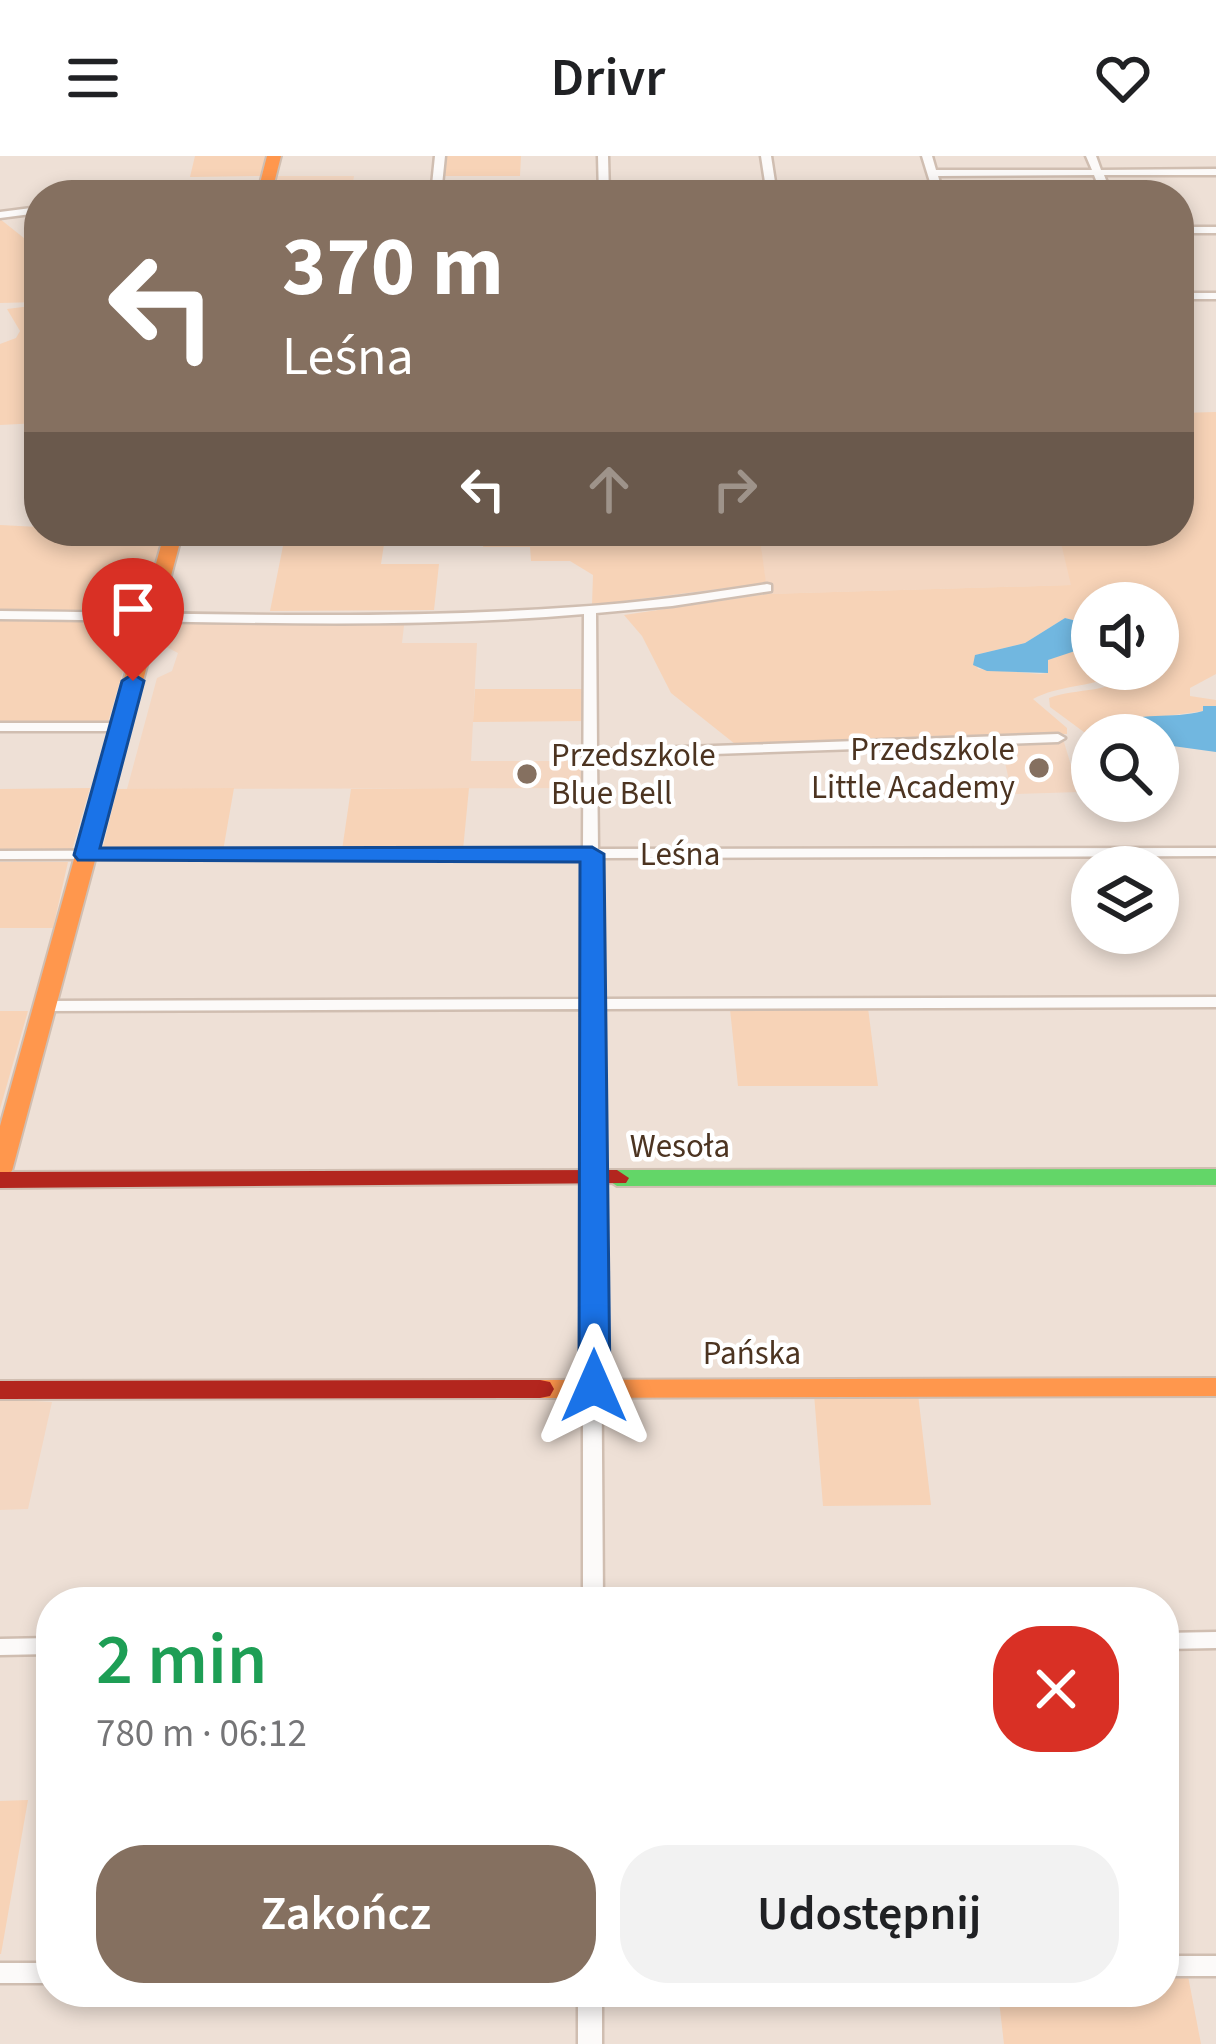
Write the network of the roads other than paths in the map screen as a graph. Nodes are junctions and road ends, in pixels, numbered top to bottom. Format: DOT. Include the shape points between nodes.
graph roads {
  1 [pos="927,156"];
  2 [pos="1090,156"];
  3 [pos="1216,172"];
  4 [pos="933,173"];
  5 [pos="1098,173"];
  6 [pos="935,180"];
  7 [pos="1101,180"];
  8 [pos="170,546"];
  9 [pos="766,588"];
  10 [pos="590,610"];
  11 [pos="0,615"];
  12 [pos="151,615"];
  13 [pos="0,727"];
  14 [pos="120,727"];
  15 [pos="1058,738"];
  16 [pos="593,754"];
  17 [pos="1216,852"];
  18 [pos="592,854"];
  19 [pos="0,855"];
  20 [pos="86,855"];
  21 [pos="1216,1002"];
  22 [pos="593,1003"];
  23 [pos="46,1006"];
  24 [pos="0,1175"];
  25 [pos="1216,1177"];
  26 [pos="594,1180"];
  27 [pos="594,1386"];
  28 [pos="1216,1387"];
  29 [pos="0,1390"];
  30 [pos="593,1587"];
  31 [pos="1216,1640"];
  32 [pos="1179,1641"];
  33 [pos="36,1646"];
  34 [pos="0,1647"];
  35 [pos="1179,1966"];
  36 [pos="1216,1966"];
  37 [pos="36,1972"];
  38 [pos="0,1973"];
  39 [pos="590,2007"];
  40 [pos="590,2044"];
  1 -- 4 [label="street"];
  2 -- 5 [label="street"];
  3 -- 5 [label="street"];
  4 -- 5 [label="street"];
  4 -- 6 [label="street"];
  5 -- 7 [label="street"];
  8 -- 12 [label="street"];
  9 -- 10 [label="street"];
  10 -- 12 [label="street"];
  10 -- 16 [label="street"];
  11 -- 12 [label="street"];
  12 -- 14 [label="street"];
  13 -- 14 [label="street"];
  14 -- 20 [label="street"];
  15 -- 16 [label="street"];
  16 -- 18 [label="street"];
  17 -- 18 [label="street, Leśna"];
  18 -- 20 [label="street, Leśna"];
  18 -- 22 [label="street"];
  19 -- 20 [label="street, Leśna"];
  20 -- 23 [label="street"];
  21 -- 22 [label="street"];
  22 -- 23 [label="street"];
  22 -- 26 [label="street"];
  23 -- 24 [label="street"];
  24 -- 26 [label="street, Wesoła"];
  25 -- 26 [label="street, Wesoła"];
  26 -- 27 [label="street"];
  27 -- 28 [label="street, Pańska"];
  27 -- 29 [label="street, Pańska"];
  27 -- 30 [label="street"];
  31 -- 32 [label="street"];
  33 -- 34 [label="street"];
  35 -- 36 [label="street"];
  37 -- 38 [label="street"];
  39 -- 40 [label="street"];
}
